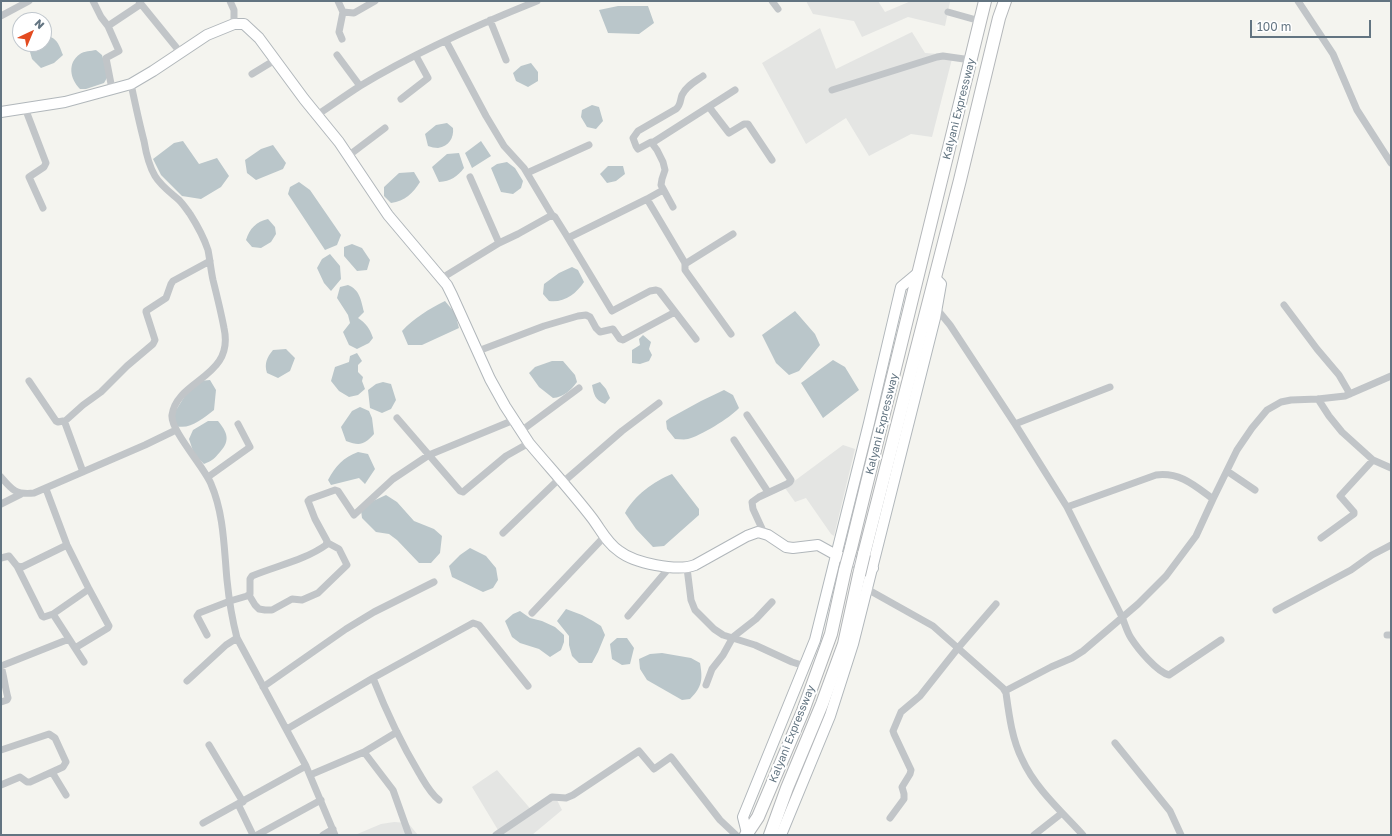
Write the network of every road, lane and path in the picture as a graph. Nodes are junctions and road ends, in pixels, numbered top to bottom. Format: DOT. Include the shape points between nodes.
graph roads {
  1 [pos="29,1"];
  2 [pos="93,1"];
  3 [pos="230,1"];
  4 [pos="338,1"];
  5 [pos="375,1"];
  6 [pos="537,1"];
  7 [pos="772,1"];
  8 [pos="985,1"];
  9 [pos="1005,1"];
  10 [pos="1299,1"];
  11 [pos="140,3"];
  12 [pos="778,9"];
  13 [pos="343,12"];
  14 [pos="948,12"];
  15 [pos="1,16"];
  16 [pos="490,20"];
  17 [pos="980,21"];
  18 [pos="234,24"];
  19 [pos="108,26"];
  20 [pos="342,39"];
  21 [pos="446,41"];
  22 [pos="180,52"];
  23 [pos="338,55"];
  24 [pos="416,56"];
  25 [pos="275,60"];
  26 [pos="506,60"];
  27 [pos="971,60"];
  28 [pos="252,74"];
  29 [pos="704,76"];
  30 [pos="131,84"];
  31 [pos="360,86"];
  32 [pos="112,89"];
  33 [pos="735,90"];
  34 [pos="832,90"];
  35 [pos="401,99"];
  36 [pos="709,107"];
  37 [pos="25,108"];
  38 [pos="1,112"];
  39 [pos="317,115"];
  40 [pos="385,128"];
  41 [pos="652,143"];
  42 [pos="589,145"];
  43 [pos="348,156"];
  44 [pos="772,160"];
  45 [pos="1391,163"];
  46 [pos="527,173"];
  47 [pos="470,177"];
  48 [pos="663,190"];
  49 [pos="647,199"];
  50 [pos="673,207"];
  51 [pos="43,208"];
  52 [pos="552,215"];
  53 [pos="733,234"];
  54 [pos="568,238"];
  55 [pos="499,243"];
  56 [pos="210,261"];
  57 [pos="685,264"];
  58 [pos="919,272"];
  59 [pos="442,278"];
  60 [pos="935,278"];
  61 [pos="1284,305"];
  62 [pos="936,308"];
  63 [pos="675,312"];
  64 [pos="731,334"];
  65 [pos="696,339"];
  66 [pos="478,351"];
  67 [pos="1391,376"];
  68 [pos="29,381"];
  69 [pos="1110,387"];
  70 [pos="579,388"];
  71 [pos="1350,394"];
  72 [pos="1318,399"];
  73 [pos="659,403"];
  74 [pos="747,415"];
  75 [pos="397,418"];
  76 [pos="514,420"];
  77 [pos="64,422"];
  78 [pos="238,424"];
  79 [pos="1015,424"];
  80 [pos="176,430"];
  81 [pos="520,431"];
  82 [pos="734,440"];
  83 [pos="529,443"];
  84 [pos="429,455"];
  85 [pos="1373,460"];
  86 [pos="1391,468"];
  87 [pos="1227,471"];
  88 [pos="83,472"];
  89 [pos="1,477"];
  90 [pos="208,478"];
  91 [pos="560,481"];
  92 [pos="46,489"];
  93 [pos="1255,490"];
  94 [pos="768,492"];
  95 [pos="21,494"];
  96 [pos="1213,499"];
  97 [pos="1,504"];
  98 [pos="1067,507"];
  99 [pos="502,533"];
  100 [pos="764,533"];
  101 [pos="605,536"];
  102 [pos="1321,538"];
  103 [pos="328,543"];
  104 [pos="67,545"];
  105 [pos="1391,545"];
  106 [pos="836,555"];
  107 [pos="1,558"];
  108 [pos="17,566"];
  109 [pos="669,568"];
  110 [pos="687,568"];
  111 [pos="873,568"];
  112 [pos="434,582"];
  113 [pos="868,588"];
  114 [pos="89,590"];
  115 [pos="249,595"];
  116 [pos="230,601"];
  117 [pos="772,602"];
  118 [pos="996,604"];
  119 [pos="1276,610"];
  120 [pos="532,613"];
  121 [pos="53,614"];
  122 [pos="628,616"];
  123 [pos="1122,617"];
  124 [pos="207,635"];
  125 [pos="733,637"];
  126 [pos="237,638"];
  127 [pos="69,639"];
  128 [pos="1221,640"];
  129 [pos="74,648"];
  130 [pos="958,648"];
  131 [pos="84,662"];
  132 [pos="1,666"];
  133 [pos="805,666"];
  134 [pos="373,678"];
  135 [pos="187,681"];
  136 [pos="706,685"];
  137 [pos="528,686"];
  138 [pos="262,687"];
  139 [pos="1005,691"];
  140 [pos="1,702"];
  141 [pos="287,729"];
  142 [pos="397,732"];
  143 [pos="1115,743"];
  144 [pos="209,744"];
  145 [pos="1,750"];
  146 [pos="364,752"];
  147 [pos="306,766"];
  148 [pos="52,772"];
  149 [pos="310,774"];
  150 [pos="1,785"];
  151 [pos="66,795"];
  152 [pos="321,800"];
  153 [pos="439,800"];
  154 [pos="240,803"];
  155 [pos="1062,813"];
  156 [pos="890,818"];
  157 [pos="202,823"];
  158 [pos="334,832"];
  159 [pos="743,834"];
  160 [pos="253,835"];
  161 [pos="257,835"];
  162 [pos="323,835"];
  163 [pos="407,835"];
  164 [pos="496,835"];
  165 [pos="770,835"];
  166 [pos="781,835"];
  167 [pos="1034,835"];
  168 [pos="1083,835"];
  169 [pos="1181,835"];
  1 -- 15 [label="street"];
  2 -- 19 [label="street"];
  3 -- 18 [label="street" via="234,10"];
  4 -- 13 [label="street"];
  5 -- 13 [label="street" via="354,13"];
  6 -- 16 [label="street"];
  7 -- 12 [label="street"];
  8 -- 17 [label="highway, Kalyani Expressway"];
  9 -- 60 [label="highway, Kalyani Expressway"];
  10 -- 45 [label="street" via="1333,54 1357,110"];
  11 -- 19 [label="street"];
  11 -- 22 [label="street"];
  13 -- 20 [label="street" via="339,32"];
  14 -- 17 [label="street"];
  16 -- 21 [label="street"];
  16 -- 26 [label="street"];
  17 -- 27 [label="highway, Kalyani Expressway"];
  18 -- 22 [label="street" via="207,35"];
  18 -- 25 [label="street" via="244,24 251,30"];
  19 -- 32 [label="street" via="119,51 106,58"];
  21 -- 24 [label="street"];
  21 -- 46 [label="street" via="504,146"];
  22 -- 30 [label="street"];
  23 -- 31 [label="street"];
  24 -- 31 [label="street"];
  24 -- 35 [label="street" via="428,78"];
  25 -- 28 [label="street"];
  25 -- 39 [label="street"];
  27 -- 34 [label="street" via="937,57"];
  27 -- 58 [label="highway, Kalyani Expressway"];
  29 -- 41 [label="street" via="686,89 676,109 638,131 634,136 638,149"];
  30 -- 32 [label="street"];
  30 -- 56 [label="street" via="147,155 155,177 190,213 203,238"];
  31 -- 39 [label="street"];
  32 -- 37 [label="street" via="65,102"];
  33 -- 36 [label="street"];
  36 -- 41 [label="street"];
  36 -- 44 [label="street" via="728,133 748,124"];
  37 -- 38 [label="street"];
  37 -- 51 [label="street" via="46,163 29,177"];
  39 -- 43 [label="street"];
  40 -- 43 [label="street"];
  41 -- 48 [label="street" via="665,167 661,183"];
  42 -- 46 [label="street"];
  43 -- 59 [label="street" via="388,215"];
  46 -- 52 [label="street"];
  47 -- 55 [label="street"];
  48 -- 49 [label="street"];
  48 -- 50 [label="street"];
  49 -- 54 [label="street"];
  49 -- 57 [label="street"];
  52 -- 54 [label="street"];
  52 -- 55 [label="street"];
  53 -- 57 [label="street"];
  54 -- 63 [label="street" via="612,311 652,290 659,291"];
  55 -- 59 [label="street"];
  56 -- 77 [label="street" via="173,282 166,298 146,311 156,340 101,392"];
  56 -- 80 [label="street" via="225,330 225,349 214,369 178,402 172,416"];
  57 -- 64 [label="street" via="685,270"];
  58 -- 106 [label="street" via="901,287"];
  58 -- 159 [label="highway, Kalyani Expressway, bridge" via="831,634 758,817"];
  59 -- 66 [label="street"];
  60 -- 62 [label="street" via="941,284"];
  60 -- 165 [label="highway, Kalyani Expressway, bridge" via="864,554 844,644"];
  61 -- 71 [label="street" via="1339,375"];
  62 -- 79 [label="street" via="950,325"];
  62 -- 111 [label="street"];
  63 -- 65 [label="street"];
  63 -- 66 [label="street" via="623,340 613,329 598,331 590,317 582,315 544,326"];
  66 -- 76 [label="street" via="490,379"];
  67 -- 71 [label="street"];
  68 -- 77 [label="street" via="56,421"];
  69 -- 79 [label="street"];
  70 -- 81 [label="street"];
  71 -- 72 [label="street"];
  72 -- 85 [label="street" via="1342,432"];
  72 -- 87 [label="street" via="1281,402 1267,410 1237,450"];
  73 -- 91 [label="street"];
  74 -- 94 [label="street" via="791,480"];
  75 -- 84 [label="street"];
  76 -- 81 [label="street"];
  76 -- 84 [label="street"];
  77 -- 88 [label="street"];
  78 -- 90 [label="street" via="250,447"];
  79 -- 98 [label="street"];
  80 -- 88 [label="street"];
  80 -- 90 [label="street"];
  81 -- 83 [label="street"];
  82 -- 94 [label="street"];
  83 -- 84 [label="street" via="506,456 463,492"];
  83 -- 91 [label="street"];
  84 -- 103 [label="street" via="393,479 354,515 338,491 310,499 308,501 315,519"];
  85 -- 86 [label="street"];
  85 -- 102 [label="street" via="1340,496 1354,514"];
  87 -- 93 [label="street"];
  87 -- 96 [label="street"];
  88 -- 92 [label="street"];
  89 -- 95 [label="street" via="9,487"];
  90 -- 116 [label="street" via="220,512"];
  91 -- 99 [label="street"];
  91 -- 101 [label="street"];
  92 -- 95 [label="street"];
  92 -- 104 [label="street"];
  94 -- 100 [label="street" via="754,499 752,504"];
  95 -- 97 [label="street"];
  96 -- 98 [label="street" via="1181,477 1166,474 1156,475"];
  96 -- 123 [label="street" via="1196,536 1183,554 1166,576"];
  98 -- 123 [label="street"];
  100 -- 106 [label="street" via="786,546 818,546"];
  100 -- 110 [label="street" via="757,532 747,536"];
  101 -- 109 [label="street" via="614,548 627,556"];
  101 -- 120 [label="street"];
  103 -- 115 [label="street" via="300,558 252,576"];
  103 -- 115 [label="street" via="339,550 347,565 318,593 302,600 292,599 272,610 257,608"];
  104 -- 108 [label="street" via="22,567"];
  104 -- 114 [label="street"];
  105 -- 119 [label="street" via="1351,570"];
  106 -- 111 [label="street"];
  106 -- 133 [label="street" via="815,640"];
  107 -- 108 [label="street" via="9,556"];
  108 -- 121 [label="street" via="42,616"];
  109 -- 110 [label="street"];
  109 -- 122 [label="street"];
  110 -- 125 [label="street" via="691,600 695,610 714,629"];
  111 -- 113 [label="street"];
  112 -- 138 [label="street" via="369,615"];
  113 -- 130 [label="street" via="933,626"];
  113 -- 166 [label="street" via="830,716"];
  114 -- 121 [label="street"];
  114 -- 129 [label="street" via="109,627"];
  115 -- 116 [label="street"];
  116 -- 124 [label="street" via="198,615"];
  116 -- 126 [label="street"];
  117 -- 125 [label="street"];
  118 -- 130 [label="street"];
  121 -- 127 [label="street"];
  123 -- 128 [label="street" via="1136,645 1160,670 1169,675"];
  123 -- 139 [label="street" via="1079,654"];
  125 -- 133 [label="street"];
  125 -- 136 [label="street" via="712,669"];
  126 -- 135 [label="street"];
  126 -- 138 [label="street"];
  127 -- 129 [label="street"];
  127 -- 132 [label="street"];
  129 -- 131 [label="street"];
  130 -- 139 [label="street"];
  130 -- 156 [label="street" via="920,696 901,712 893,731 911,770 902,787 904,799"];
  132 -- 140 [label="street" via="8,698"];
  133 -- 159 [label="street" via="743,817"];
  134 -- 137 [label="street" via="475,623"];
  134 -- 141 [label="street"];
  134 -- 142 [label="street"];
  138 -- 141 [label="street"];
  139 -- 155 [label="street" via="1021,758 1035,781"];
  141 -- 147 [label="street"];
  142 -- 146 [label="street"];
  142 -- 153 [label="street" via="432,795"];
  143 -- 169 [label="street" via="1170,811"];
  144 -- 154 [label="street"];
  145 -- 148 [label="street" via="50,734 66,762 63,767"];
  146 -- 149 [label="street"];
  146 -- 163 [label="street" via="393,790"];
  147 -- 149 [label="street"];
  147 -- 154 [label="street"];
  148 -- 150 [label="street" via="30,782 20,777"];
  148 -- 151 [label="street"];
  149 -- 152 [label="street"];
  152 -- 158 [label="street"];
  152 -- 161 [label="street"];
  154 -- 157 [label="street"];
  154 -- 160 [label="street"];
  155 -- 167 [label="street"];
  155 -- 168 [label="street"];
  158 -- 162 [label="street"];
  159 -- 164 [label="street" via="715,814 671,757 654,769 639,750 573,795 552,798"];
}
